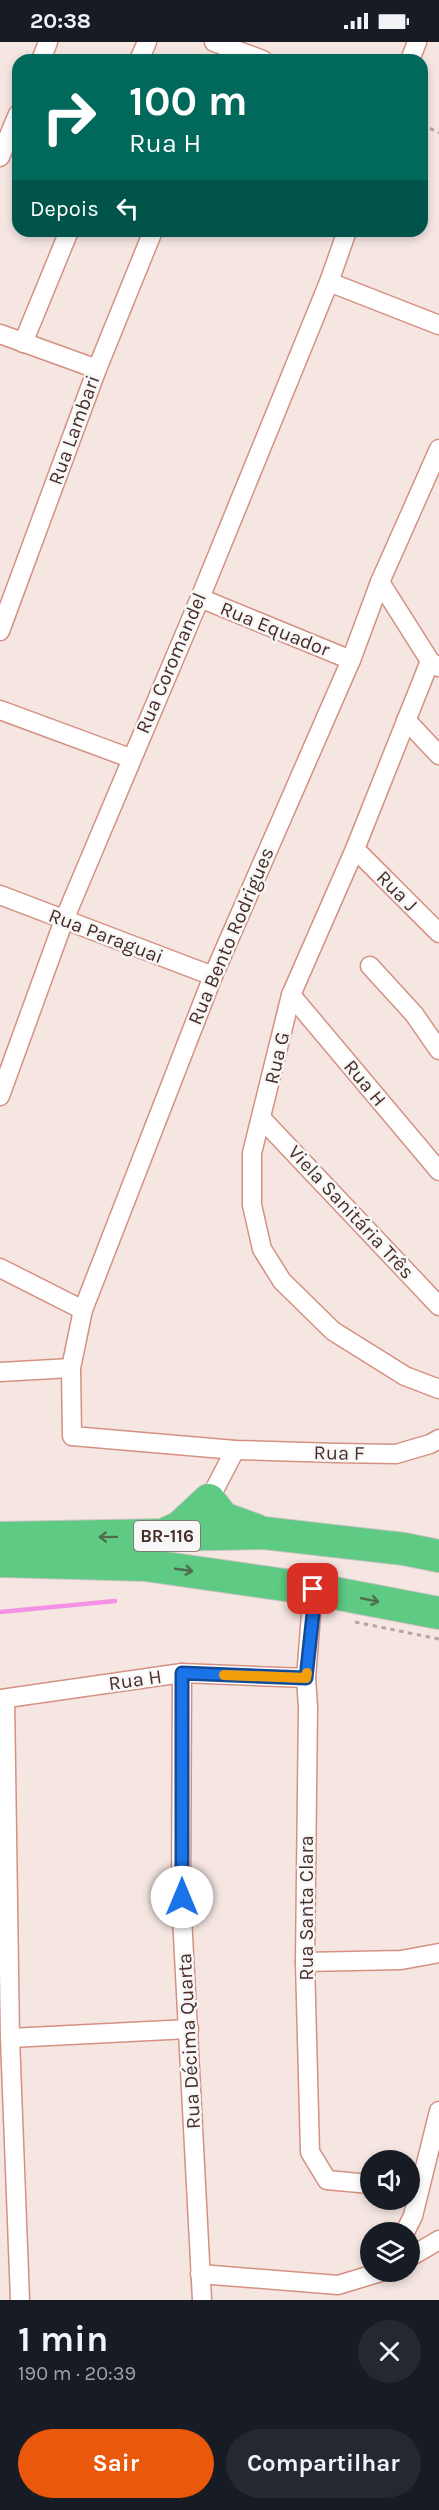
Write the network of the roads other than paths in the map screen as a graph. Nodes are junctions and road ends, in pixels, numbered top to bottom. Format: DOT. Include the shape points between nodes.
graph roads {
  1 [pos="223,48"];
  2 [pos="243,54"];
  3 [pos="12,127"];
  4 [pos="1,150"];
  5 [pos="67,237"];
  6 [pos="151,237"];
  7 [pos="345,237"];
  8 [pos="329,282"];
  9 [pos="439,325"];
  10 [pos="0,334"];
  11 [pos="23,343"];
  12 [pos="97,369"];
  13 [pos="439,449"];
  14 [pos="381,582"];
  15 [pos="200,598"];
  16 [pos="0,631"];
  17 [pos="351,660"];
  18 [pos="434,665"];
  19 [pos="0,710"];
  20 [pos="406,720"];
  21 [pos="439,755"];
  22 [pos="130,758"];
  23 [pos="356,849"];
  24 [pos="0,895"];
  25 [pos="64,920"];
  26 [pos="439,933"];
  27 [pos="370,966"];
  28 [pos="213,976"];
  29 [pos="291,995"];
  30 [pos="414,1014"];
  31 [pos="439,1029"];
  32 [pos="439,1050"];
  33 [pos="0,1096"];
  34 [pos="262,1119"];
  35 [pos="439,1171"];
  36 [pos="0,1268"];
  37 [pos="439,1306"];
  38 [pos="83,1310"];
  39 [pos="71,1368"];
  40 [pos="0,1372"];
  41 [pos="439,1389"];
  42 [pos="72,1436"];
  43 [pos="439,1439"];
  44 [pos="236,1450"];
  45 [pos="209,1500"];
  46 [pos="264,1533"];
  47 [pos="160,1536"];
  48 [pos="0,1538"];
  49 [pos="334,1542"];
  50 [pos="439,1542"];
  51 [pos="404,1549"];
  52 [pos="439,1556"];
  53 [pos="0,1561"];
  54 [pos="313,1589"];
  55 [pos="439,1613"];
  56 [pos="182,1673"];
  57 [pos="306,1678"];
  58 [pos="3,1699"];
  59 [pos="439,1953"];
  60 [pos="305,1962"];
  61 [pos="189,2029"];
  62 [pos="10,2038"];
  63 [pos="439,2112"];
  64 [pos="420,2167"];
  65 [pos="360,2183"];
  66 [pos="439,2240"];
  67 [pos="420,2251"];
  68 [pos="200,2274"];
  69 [pos="360,2278"];
  70 [pos="20,2300"];
  71 [pos="202,2300"];
  1 -- 2 [label="street"];
  3 -- 4 [label="street"];
  5 -- 11 [label="street"];
  6 -- 12 [label="street, Rua Lambari"];
  7 -- 8 [label="street, Rua Coromandel"];
  8 -- 9 [label="street"];
  8 -- 15 [label="street, Rua Coromandel"];
  10 -- 11 [label="street"];
  11 -- 12 [label="street"];
  12 -- 16 [label="street, Rua Lambari"];
  13 -- 14 [label="street, Rua Bento Rodrigues"];
  14 -- 17 [label="street, Rua Bento Rodrigues"];
  14 -- 18 [label="street"];
  15 -- 17 [label="street, Rua Equador"];
  15 -- 22 [label="street, Rua Coromandel"];
  17 -- 28 [label="street, Rua Bento Rodrigues"];
  18 -- 20 [label="street, Rua G"];
  19 -- 22 [label="street"];
  20 -- 21 [label="street"];
  20 -- 23 [label="street, Rua G"];
  22 -- 25 [label="street, Rua Coromandel"];
  23 -- 26 [label="street, Rua J"];
  23 -- 29 [label="street, Rua G"];
  24 -- 25 [label="street, Rua Paraguai"];
  25 -- 28 [label="street, Rua Paraguai"];
  25 -- 33 [label="street, Rua Coromandel"];
  27 -- 30 [label="street"];
  28 -- 38 [label="street, Rua Bento Rodrigues"];
  29 -- 34 [label="street, Rua G"];
  29 -- 35 [label="street, Rua H"];
  30 -- 31 [label="street"];
  30 -- 32 [label="street"];
  34 -- 37 [label="street, Viela Sanitária Três"];
  34 -- 41 [label="street, Rua G" via="252,1153 252,1205 262,1249 282,1281 333,1331 405,1376"];
  36 -- 38 [label="street"];
  38 -- 39 [label="street, Rua Bento Rodrigues"];
  39 -- 40 [label="street"];
  39 -- 42 [label="street, Rua Bento Rodrigues"];
  42 -- 44 [label="street, Rua F"];
  43 -- 44 [label="street, Rua F" via="396,1454"];
  44 -- 45 [label="street"];
  45 -- 46 [label="highway" via="232,1523"];
  45 -- 47 [label="highway" via="180,1527"];
  46 -- 47 [label="highway, BR-116"];
  46 -- 49 [label="highway, BR-116"];
  47 -- 48 [label="highway, BR-116, one-way"];
  49 -- 51 [label="highway, BR-116"];
  49 -- 54 [label="highway" via="321,1562"];
  50 -- 51 [label="highway"];
  51 -- 52 [label="highway, BR-116"];
  53 -- 54 [label="highway, BR-116, one-way" via="145,1565"];
  54 -- 55 [label="highway, BR-116, one-way"];
  54 -- 57 [label="street, Rua Santa Clara"];
  56 -- 57 [label="street, Rua H"];
  56 -- 58 [label="street, Rua H"];
  56 -- 61 [label="street, Rua Décima Quarta" via="182,1897"];
  57 -- 60 [label="street, Rua Santa Clara"];
  58 -- 62 [label="street"];
  59 -- 60 [label="street" via="401,1960"];
  60 -- 65 [label="street, Rua Santa Clara" via="310,2152 327,2180"];
  61 -- 62 [label="street"];
  61 -- 68 [label="street, Rua Décima Quarta"];
  62 -- 70 [label="street"];
  63 -- 64 [label="street"];
  66 -- 67 [label="street"];
  68 -- 69 [label="street" via="338,2285"];
  68 -- 71 [label="street, Rua Décima Quarta"];
}
